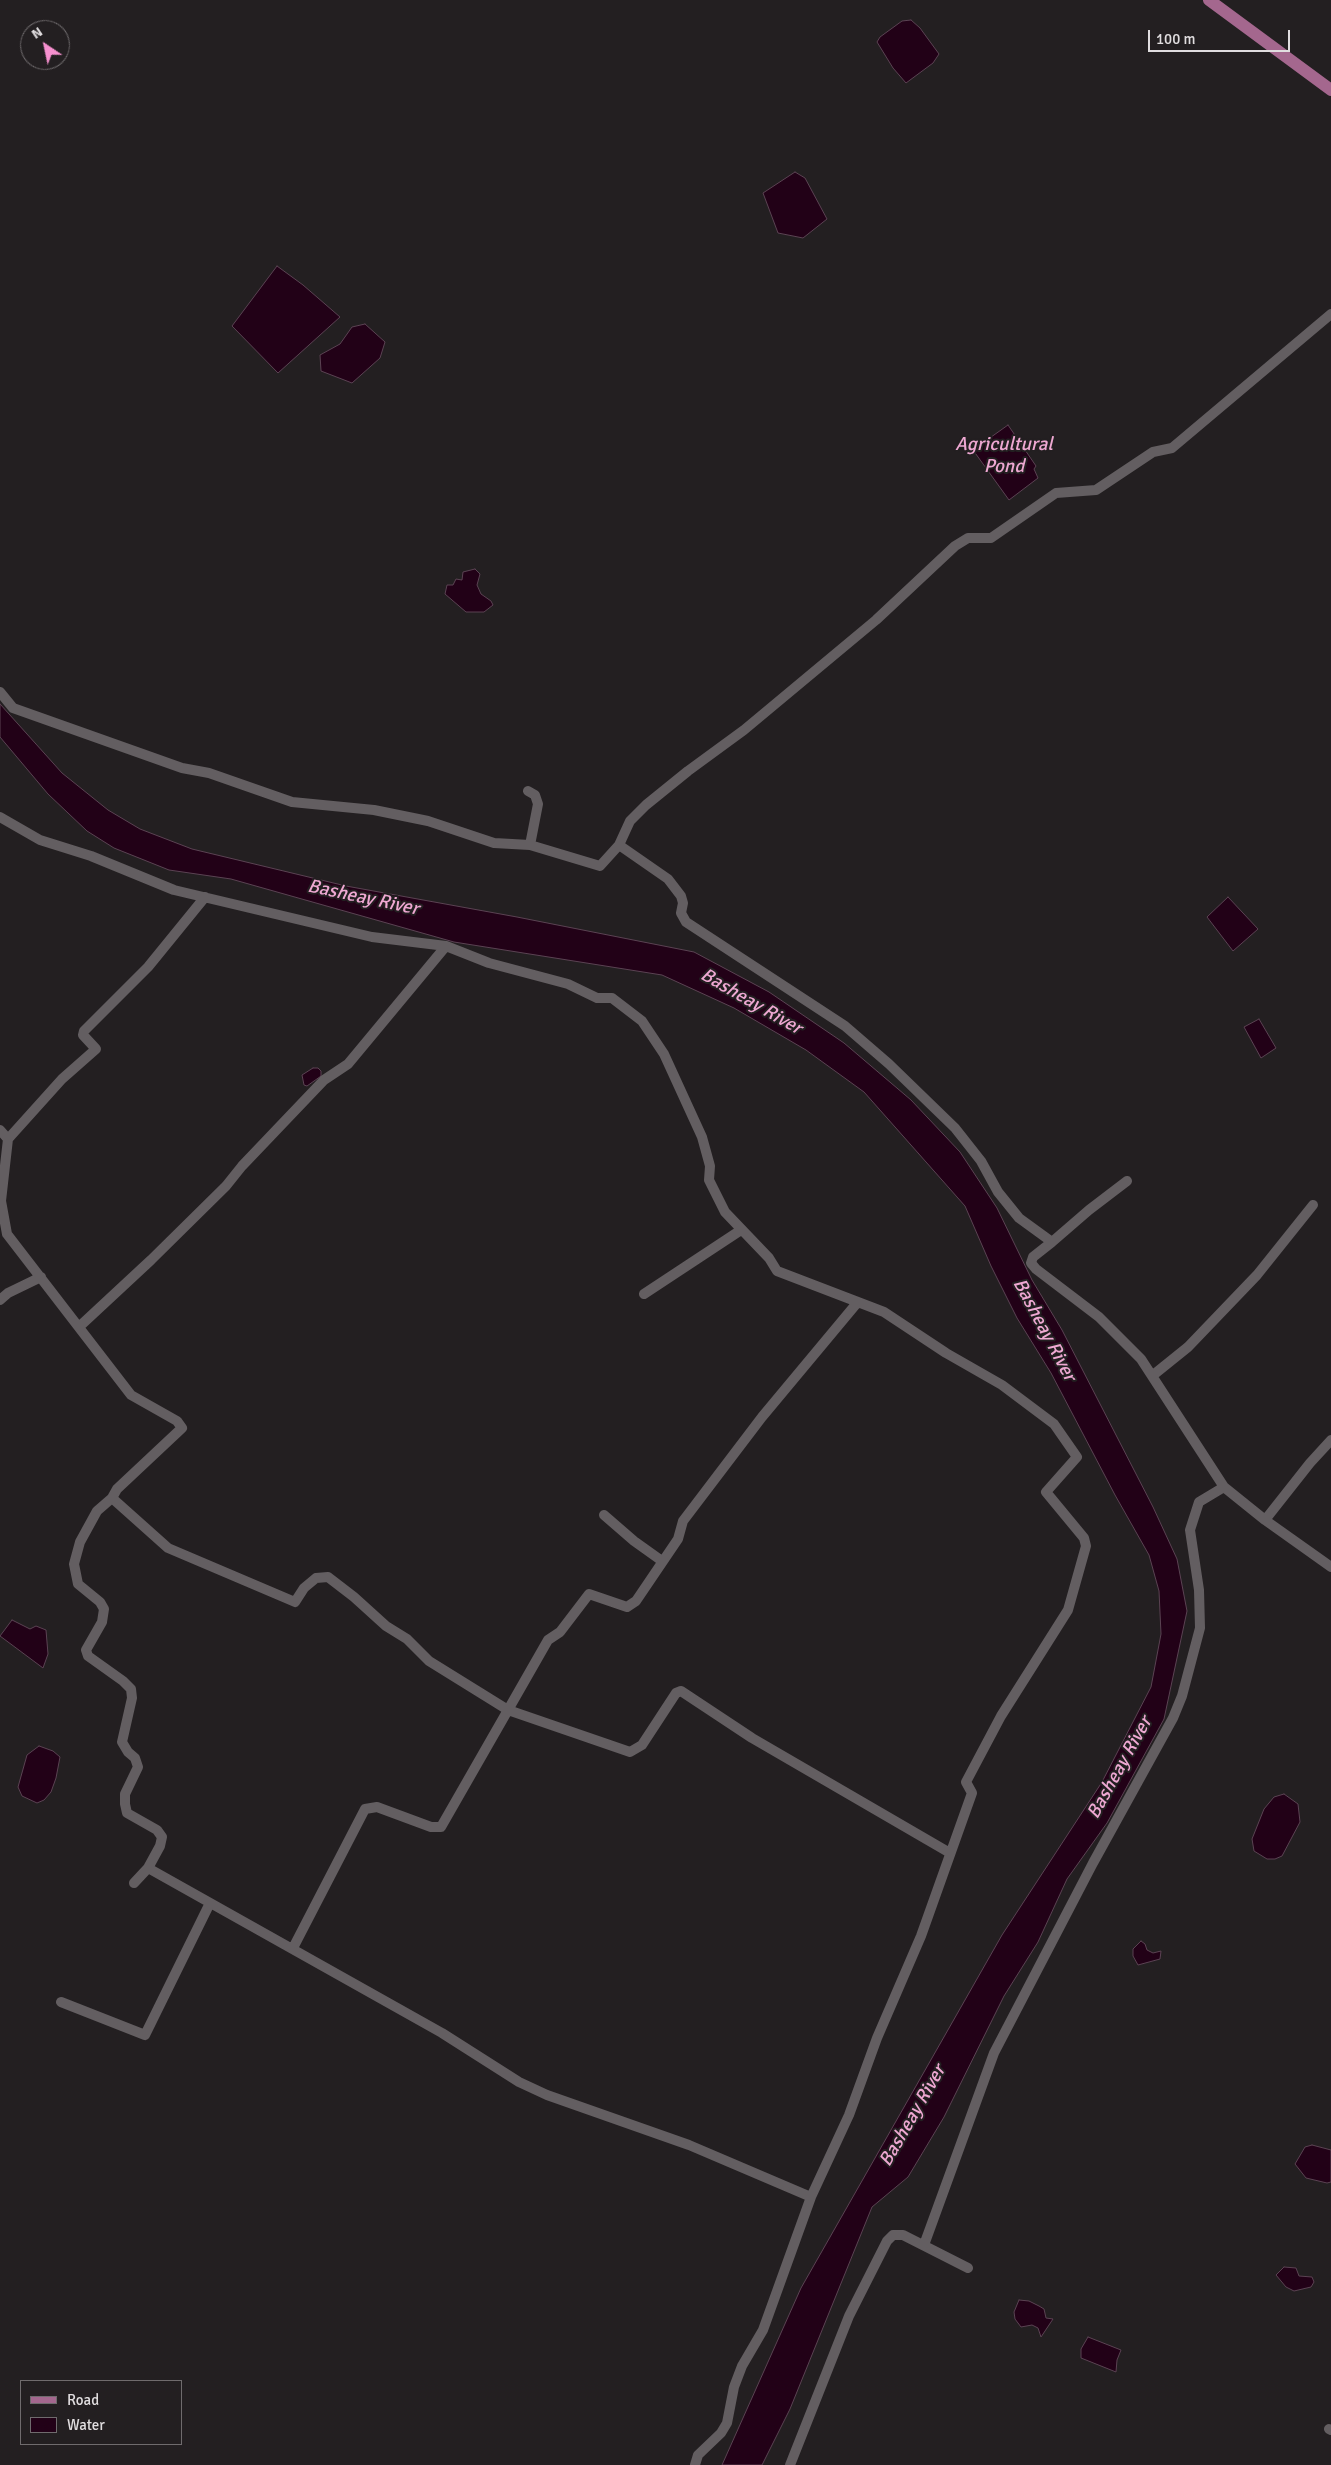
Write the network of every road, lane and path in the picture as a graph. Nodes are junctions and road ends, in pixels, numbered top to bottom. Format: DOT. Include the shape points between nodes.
graph roads {
  1 [pos="1209,0"];
  2 [pos="1331,90"];
  3 [pos="1331,314"];
  4 [pos="0,692"];
  5 [pos="528,791"];
  6 [pos="0,817"];
  7 [pos="530,845"];
  8 [pos="619,845"];
  9 [pos="205,897"];
  10 [pos="446,946"];
  11 [pos="0,1130"];
  12 [pos="8,1139"];
  13 [pos="1127,1181"];
  14 [pos="1313,1205"];
  15 [pos="740,1230"];
  16 [pos="1052,1242"];
  17 [pos="41,1276"];
  18 [pos="644,1294"];
  19 [pos="0,1300"];
  20 [pos="857,1303"];
  21 [pos="80,1326"];
  22 [pos="1152,1376"];
  23 [pos="1331,1440"];
  24 [pos="1224,1487"];
  25 [pos="112,1498"];
  26 [pos="604,1515"];
  27 [pos="1265,1520"];
  28 [pos="662,1561"];
  29 [pos="1331,1567"];
  30 [pos="508,1710"];
  31 [pos="950,1853"];
  32 [pos="148,1868"];
  33 [pos="134,1883"];
  34 [pos="210,1903"];
  35 [pos="293,1948"];
  36 [pos="61,2002"];
  37 [pos="811,2197"];
  38 [pos="924,2245"];
  39 [pos="968,2268"];
  40 [pos="695,2465"];
  41 [pos="790,2465"];
  1 -- 2 [label="main road"];
  3 -- 8 [label="street" via="1172,448 1153,452 1096,490 1056,493 992,538 968,538 956,546 876,620 744,730 646,805 630,820"];
  4 -- 7 [label="street" via="13,708 182,768 209,773 292,802 374,810 428,821 494,843"];
  5 -- 7 [label="street" via="535,795 538,804"];
  6 -- 9 [label="street" via="40,840 91,856 174,890"];
  7 -- 8 [label="street" via="600,866"];
  8 -- 16 [label="street" via="668,879 681,896 681,913 686,922 845,1026 889,1064 955,1128 1019,1218"];
  9 -- 10 [label="street" via="372,937"];
  9 -- 12 [label="street" via="148,967 84,1031 83,1035 96,1049 62,1080"];
  10 -- 15 [label="street" via="568,984 597,998 612,998 642,1021 664,1054 702,1137 710,1166 709,1180 725,1212"];
  10 -- 21 [label="street" via="348,1064 324,1080 226,1186"];
  11 -- 12 [label="street"];
  12 -- 17 [label="street" via="1,1201 7,1234"];
  13 -- 16 [label="street"];
  14 -- 22 [label="street" via="1243,1289 1188,1347"];
  15 -- 18 [label="street"];
  15 -- 20 [label="street" via="778,1271"];
  16 -- 22 [label="street" via="1033,1257 1031,1263 1099,1317 1141,1358"];
  17 -- 19 [label="street"];
  17 -- 21 [label="street"];
  20 -- 28 [label="street" via="762,1417 689,1512 678,1539"];
  20 -- 31 [label="street" via="884,1312 1002,1385 1054,1424 1077,1457 1046,1492 1084,1538 1086,1546 1068,1610 1001,1716 966,1782 972,1793"];
  21 -- 25 [label="street" via="131,1395 177,1421 182,1428 116,1489"];
  22 -- 24 [label="street"];
  23 -- 27 [label="street"];
  24 -- 27 [label="street"];
  24 -- 38 [label="street" via="1199,1502 1190,1530 1199,1590 1200,1628 1182,1696 994,2053"];
  25 -- 30 [label="street" via="168,1548 295,1602 316,1578 328,1577 429,1661"];
  25 -- 32 [label="street" via="97,1511 80,1542 74,1564 78,1584 104,1609 102,1622 86,1650 88,1656 131,1689 122,1742 138,1767 125,1794 125,1804 127,1813 157,1830 162,1837"];
  26 -- 28 [label="street"];
  27 -- 29 [label="street"];
  28 -- 30 [label="street" via="631,1606 589,1594 560,1632 548,1640"];
  30 -- 31 [label="street" via="630,1752 642,1745 680,1691 752,1738"];
  30 -- 35 [label="street" via="440,1827 431,1827 377,1807 365,1809"];
  31 -- 37 [label="street" via="921,1936"];
  32 -- 33 [label="street"];
  32 -- 34 [label="street"];
  34 -- 35 [label="street"];
  34 -- 36 [label="street" via="145,2035"];
  35 -- 37 [label="street" via="442,2033 519,2082 689,2145"];
  37 -- 40 [label="street" via="763,2330 734,2387 727,2423 698,2455"];
  38 -- 39 [label="street"];
  38 -- 41 [label="street" via="903,2235 893,2235 887,2241 849,2316"];
}
